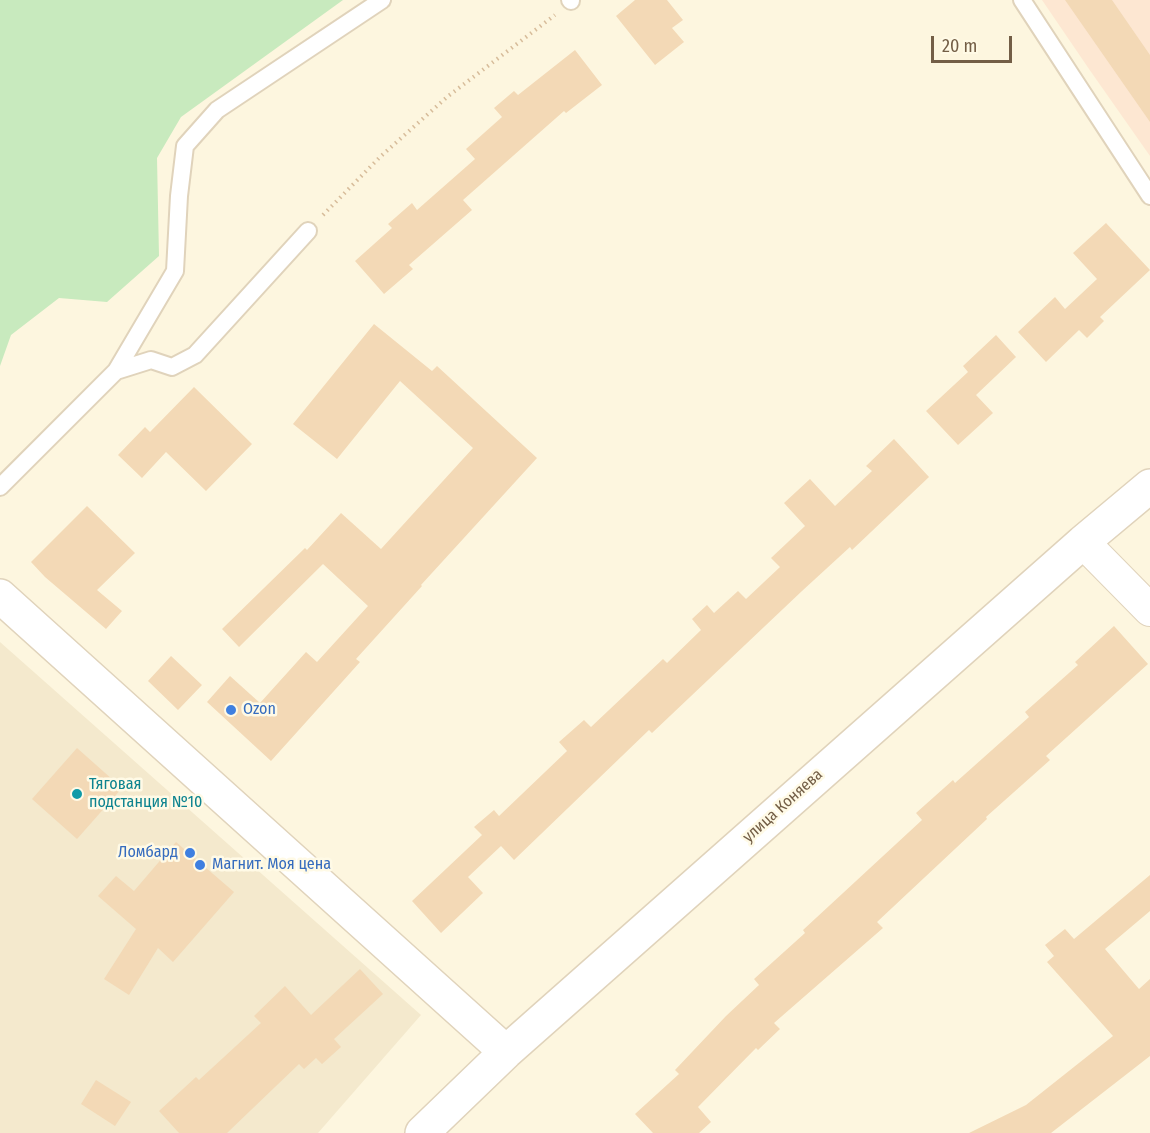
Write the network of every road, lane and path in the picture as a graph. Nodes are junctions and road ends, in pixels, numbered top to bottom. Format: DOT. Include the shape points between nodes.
graph roads {
  1 [pos="382,0"];
  2 [pos="571,0"];
  3 [pos="1022,0"];
  4 [pos="1150,196"];
  5 [pos="308,231"];
  6 [pos="116,371"];
  7 [pos="1150,486"];
  8 [pos="0,487"];
  9 [pos="1083,542"];
  10 [pos="0,596"];
  11 [pos="1150,610"];
  12 [pos="506,1052"];
  13 [pos="422,1133"];
  1 -- 6 [label="lane" via="217,110 185,146 175,271"];
  2 -- 5 [label="path" via="447,97 381,156"];
  3 -- 4 [label="lane"];
  5 -- 6 [label="lane" via="195,355 172,367 151,360"];
  6 -- 8 [label="lane"];
  7 -- 9 [label="street, улица Коняева"];
  9 -- 11 [label="street"];
  9 -- 12 [label="street, улица Коняева"];
  10 -- 12 [label="street"];
  12 -- 13 [label="street, улица Коняева"];
}
